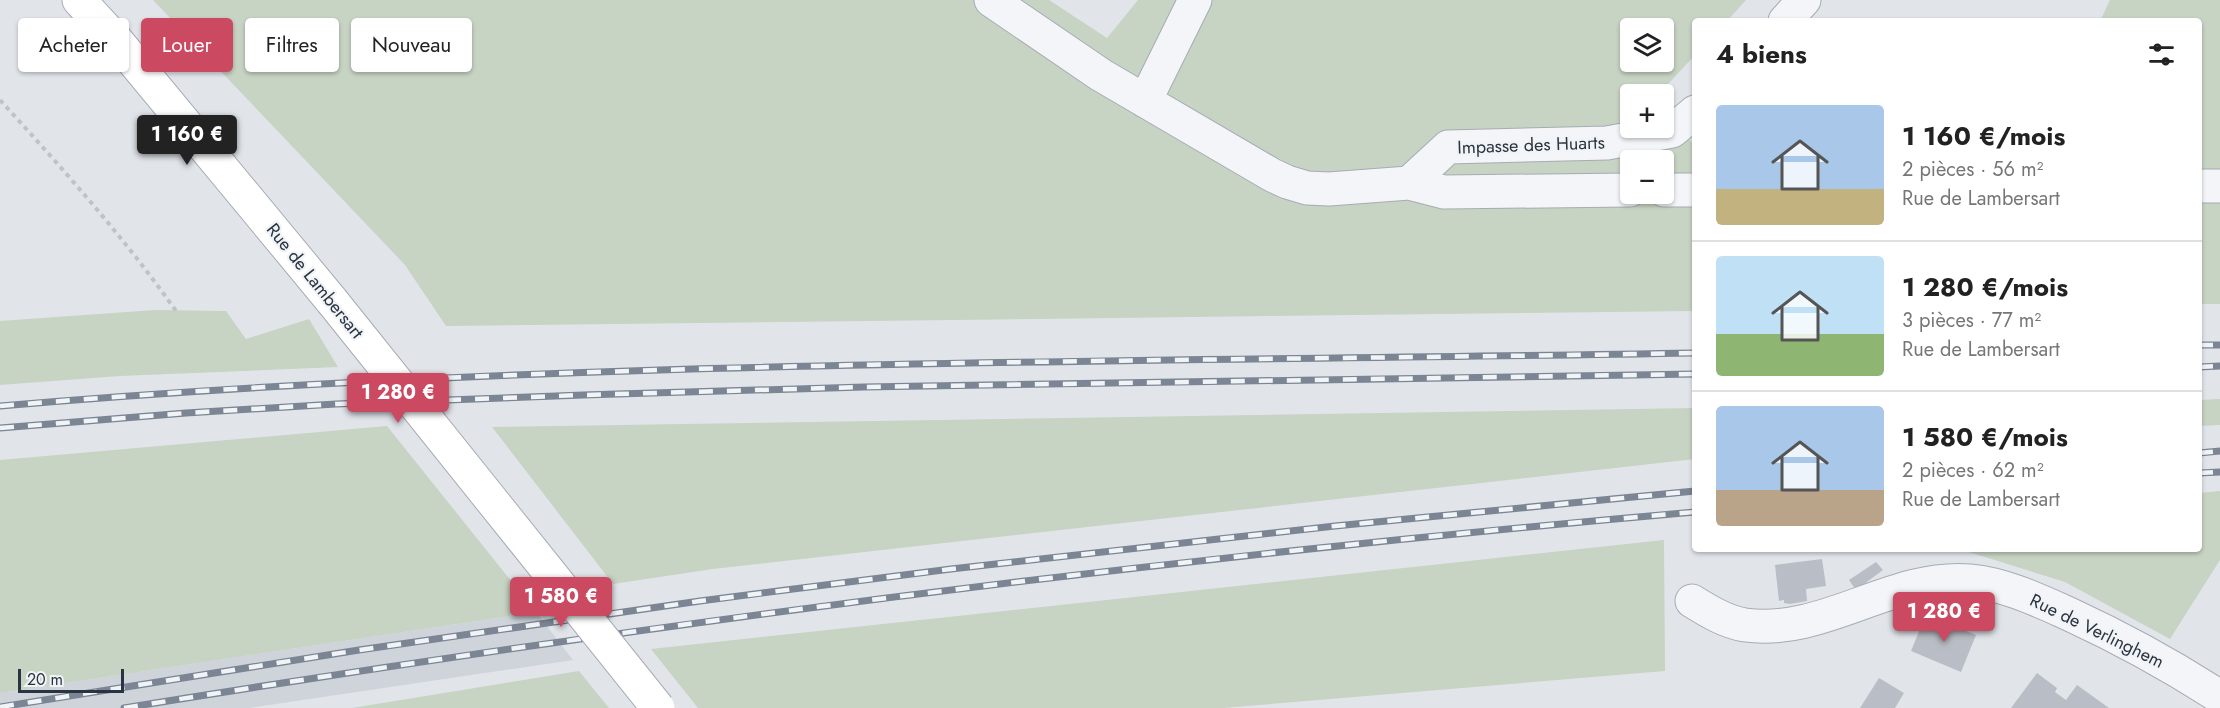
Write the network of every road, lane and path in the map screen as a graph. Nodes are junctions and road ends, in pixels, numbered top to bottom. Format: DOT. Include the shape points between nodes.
graph roads {
  1 [pos="79,0"];
  2 [pos="991,0"];
  3 [pos="1195,0"];
  4 [pos="1804,0"];
  5 [pos="1788,18"];
  6 [pos="0,100"];
  7 [pos="1145,101"];
  8 [pos="1692,114"];
  9 [pos="1409,183"];
  10 [pos="2202,186"];
  11 [pos="2220,186"];
  12 [pos="1620,190"];
  13 [pos="1674,190"];
  14 [pos="1692,190"];
  15 [pos="176,311"];
  16 [pos="1692,601"];
  17 [pos="2220,697"];
  18 [pos="658,708"];
  1 -- 18 [label="main road, Rue de Lambersart, bridge" via="332,301"];
  2 -- 7 [label="street"];
  3 -- 7 [label="street"];
  4 -- 5 [label="street"];
  6 -- 15 [label="path" via="139,260"];
  7 -- 9 [label="street" via="1287,182 1329,189"];
  8 -- 9 [label="street, Impasse des Huarts" via="1671,131 1607,143 1448,147"];
  9 -- 12 [label="street" via="1444,192"];
  10 -- 11 [label="street"];
  13 -- 14 [label="street"];
  16 -- 17 [label="street, Rue de Verlinghem" via="1743,625 1773,627 1811,620 1934,581 1971,581 2048,604 2118,638"];
}
